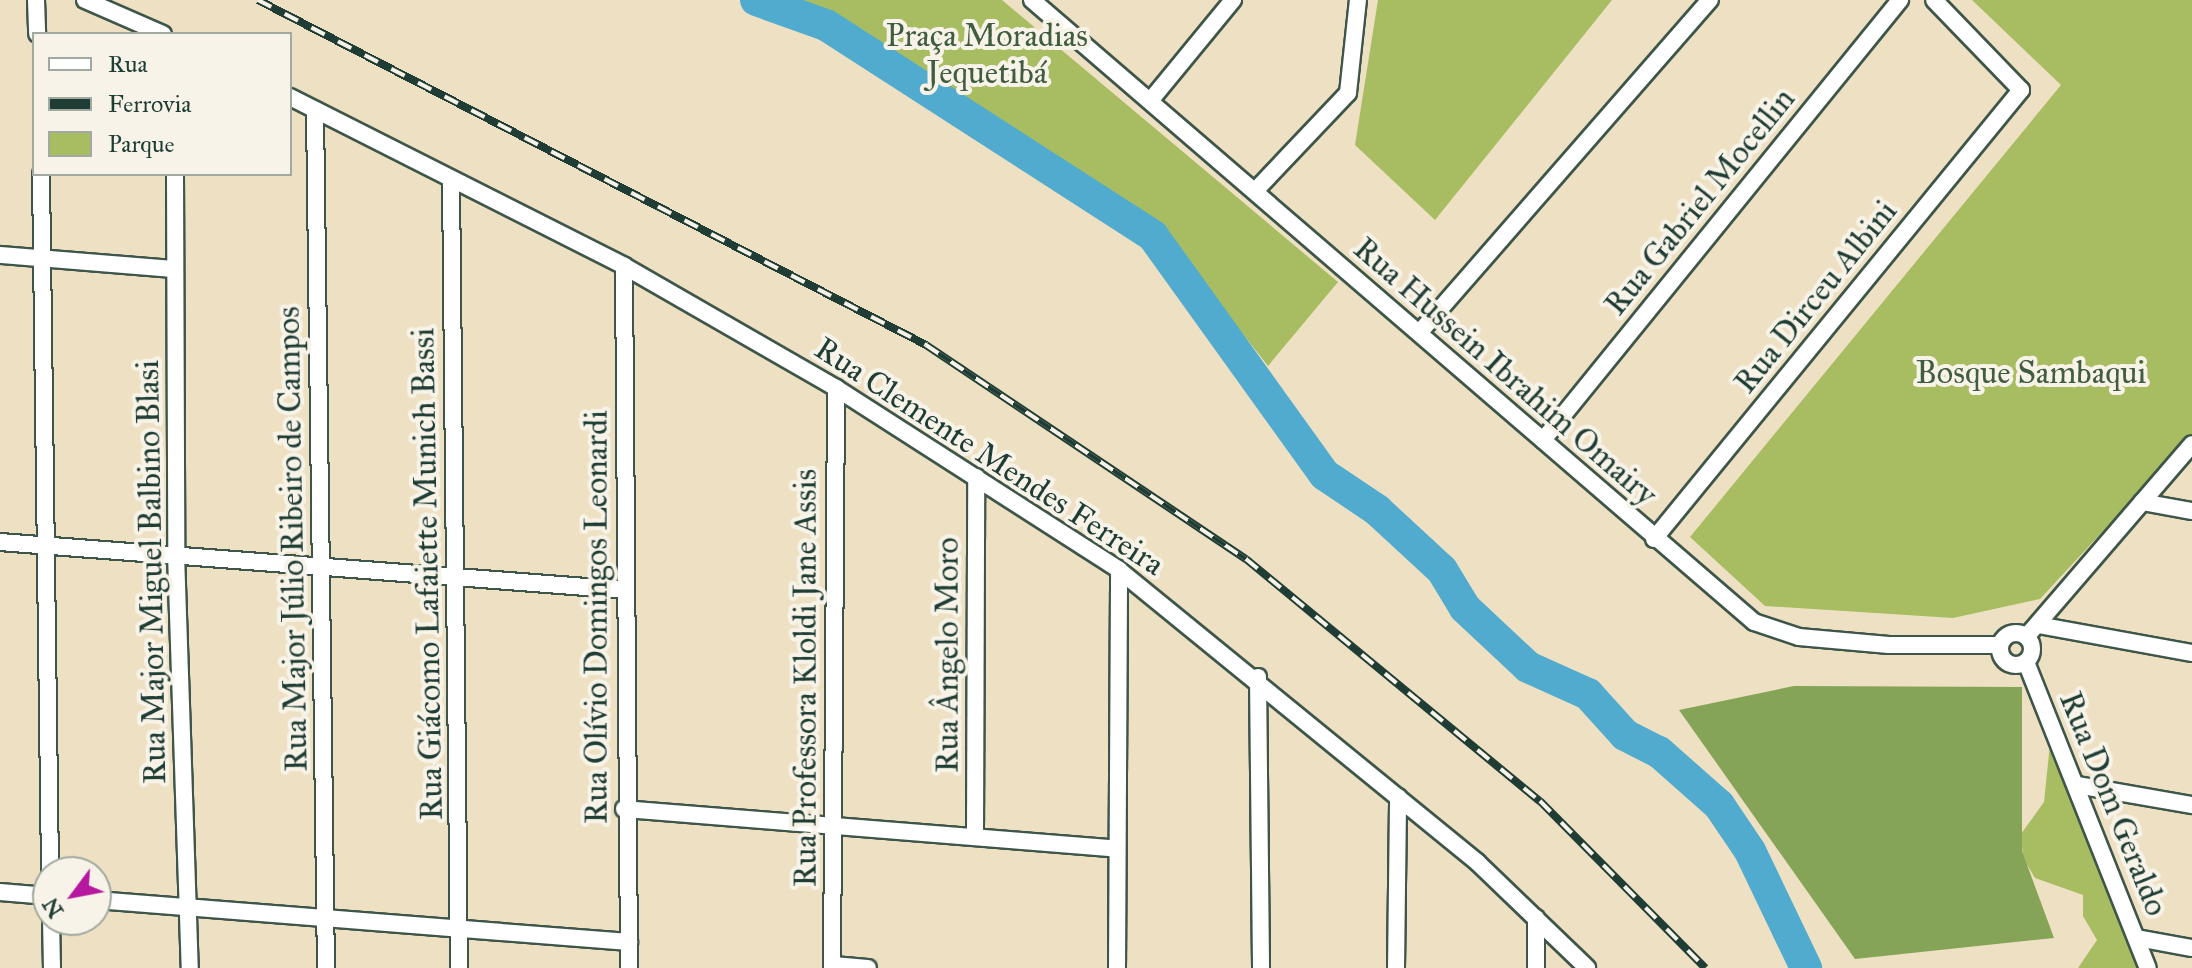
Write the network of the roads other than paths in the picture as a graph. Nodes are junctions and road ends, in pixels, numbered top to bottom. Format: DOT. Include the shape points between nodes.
graph roads {
  1 [pos="36,0"];
  2 [pos="85,0"];
  3 [pos="1233,0"];
  4 [pos="1358,0"];
  5 [pos="1710,0"];
  6 [pos="1900,0"];
  7 [pos="1934,0"];
  8 [pos="1039,2"];
  9 [pos="37,32"];
  10 [pos="158,32"];
  11 [pos="292,98"];
  12 [pos="1150,101"];
  13 [pos="315,110"];
  14 [pos="41,176"];
  15 [pos="175,176"];
  16 [pos="451,179"];
  17 [pos="1255,191"];
  18 [pos="0,255"];
  19 [pos="43,259"];
  20 [pos="624,266"];
  21 [pos="174,269"];
  22 [pos="1420,332"];
  23 [pos="836,388"];
  24 [pos="1543,440"];
  25 [pos="2192,444"];
  26 [pos="976,477"];
  27 [pos="2142,502"];
  28 [pos="2192,511"];
  29 [pos="1654,539"];
  30 [pos="0,542"];
  31 [pos="46,544"];
  32 [pos="176,554"];
  33 [pos="321,566"];
  34 [pos="1119,570"];
  35 [pos="457,577"];
  36 [pos="625,590"];
  37 [pos="2032,630"];
  38 [pos="2000,645"];
  39 [pos="2192,653"];
  40 [pos="2026,662"];
  41 [pos="1258,677"];
  42 [pos="2077,785"];
  43 [pos="1398,797"];
  44 [pos="2192,805"];
  45 [pos="624,809"];
  46 [pos="833,821"];
  47 [pos="975,834"];
  48 [pos="1116,849"];
  49 [pos="50,856"];
  50 [pos="0,892"];
  51 [pos="32,895"];
  52 [pos="112,901"];
  53 [pos="189,907"];
  54 [pos="325,918"];
  55 [pos="1536,918"];
  56 [pos="459,929"];
  57 [pos="51,936"];
  58 [pos="2137,938"];
  59 [pos="629,942"];
  60 [pos="2192,948"];
  61 [pos="832,966"];
  62 [pos="52,968"];
  63 [pos="190,968"];
  64 [pos="326,968"];
  65 [pos="459,968"];
  66 [pos="629,968"];
  67 [pos="868,968"];
  68 [pos="1117,968"];
  69 [pos="1261,968"];
  70 [pos="1396,968"];
  71 [pos="1536,968"];
  72 [pos="1587,968"];
  73 [pos="2148,968"];
  1 -- 9 [label="street"];
  2 -- 10 [label="street"];
  3 -- 12 [label="street"];
  4 -- 17 [label="street" via="1348,93"];
  5 -- 22 [label="street"];
  6 -- 24 [label="street, Rua Gabriel Mocellin"];
  7 -- 29 [label="street, Rua Dirceu Albini" via="2021,90"];
  8 -- 12 [label="street, Rua Hussein Ibrahim Omairy"];
  11 -- 13 [label="street, Rua Clemente Mendes Ferreira"];
  12 -- 17 [label="street, Rua Hussein Ibrahim Omairy"];
  13 -- 16 [label="street, Rua Clemente Mendes Ferreira"];
  13 -- 33 [label="street, Rua Major Júlio Ribeiro de Campos"];
  14 -- 19 [label="street"];
  15 -- 21 [label="street, Rua Major Miguel Balbino Blasi"];
  16 -- 20 [label="street, Rua Clemente Mendes Ferreira"];
  16 -- 35 [label="street, Rua Giácomo Lafaiette Munich Bassi"];
  17 -- 22 [label="street, Rua Hussein Ibrahim Omairy"];
  18 -- 19 [label="street"];
  19 -- 21 [label="street"];
  19 -- 31 [label="street"];
  20 -- 23 [label="street, Rua Clemente Mendes Ferreira"];
  20 -- 36 [label="street, Rua Olívio Domingos Leonardi"];
  21 -- 32 [label="street, Rua Major Miguel Balbino Blasi"];
  22 -- 24 [label="street, Rua Hussein Ibrahim Omairy"];
  23 -- 26 [label="street, Rua Clemente Mendes Ferreira"];
  23 -- 46 [label="street, Rua Professora Kloldi Jane Assis"];
  24 -- 29 [label="street, Rua Hussein Ibrahim Omairy"];
  25 -- 27 [label="street"];
  26 -- 34 [label="street, Rua Clemente Mendes Ferreira"];
  26 -- 47 [label="street, Rua Ângelo Moro"];
  27 -- 28 [label="street"];
  27 -- 37 [label="street"];
  29 -- 38 [label="street, Rua Hussein Ibrahim Omairy" via="1754,622 1799,637"];
  30 -- 31 [label="street"];
  31 -- 32 [label="street"];
  31 -- 49 [label="street"];
  32 -- 33 [label="street"];
  32 -- 53 [label="street, Rua Major Miguel Balbino Blasi"];
  33 -- 35 [label="street"];
  33 -- 54 [label="street, Rua Major Júlio Ribeiro de Campos"];
  34 -- 41 [label="street, Rua Clemente Mendes Ferreira"];
  34 -- 48 [label="street"];
  35 -- 36 [label="street"];
  35 -- 56 [label="street, Rua Giácomo Lafaiette Munich Bassi"];
  36 -- 45 [label="street, Rua Olívio Domingos Leonardi"];
  37 -- 38 [label="street" via="2011,633"];
  37 -- 39 [label="street"];
  37 -- 40 [label="street"];
  38 -- 40 [label="street" via="2005,661"];
  40 -- 42 [label="street, Rua Dom Geraldo"];
  41 -- 43 [label="street, Rua Clemente Mendes Ferreira"];
  41 -- 69 [label="street"];
  42 -- 44 [label="street"];
  42 -- 58 [label="street, Rua Dom Geraldo"];
  43 -- 55 [label="street, Rua Clemente Mendes Ferreira"];
  43 -- 70 [label="street"];
  45 -- 46 [label="street"];
  45 -- 59 [label="street, Rua Olívio Domingos Leonardi"];
  46 -- 47 [label="street"];
  46 -- 61 [label="street, Rua Professora Kloldi Jane Assis"];
  47 -- 48 [label="street"];
  48 -- 68 [label="street"];
  50 -- 51 [label="street"];
  52 -- 53 [label="street"];
  53 -- 54 [label="street"];
  53 -- 63 [label="street, Rua Major Miguel Balbino Blasi"];
  54 -- 56 [label="street"];
  54 -- 64 [label="street, Rua Major Júlio Ribeiro de Campos"];
  55 -- 71 [label="street"];
  55 -- 72 [label="street, Rua Clemente Mendes Ferreira"];
  56 -- 59 [label="street"];
  56 -- 65 [label="street, Rua Giácomo Lafaiette Munich Bassi"];
  57 -- 62 [label="street"];
  58 -- 60 [label="street"];
  58 -- 73 [label="street, Rua Dom Geraldo"];
  59 -- 66 [label="street, Rua Olívio Domingos Leonardi"];
  61 -- 67 [label="street"];
}
